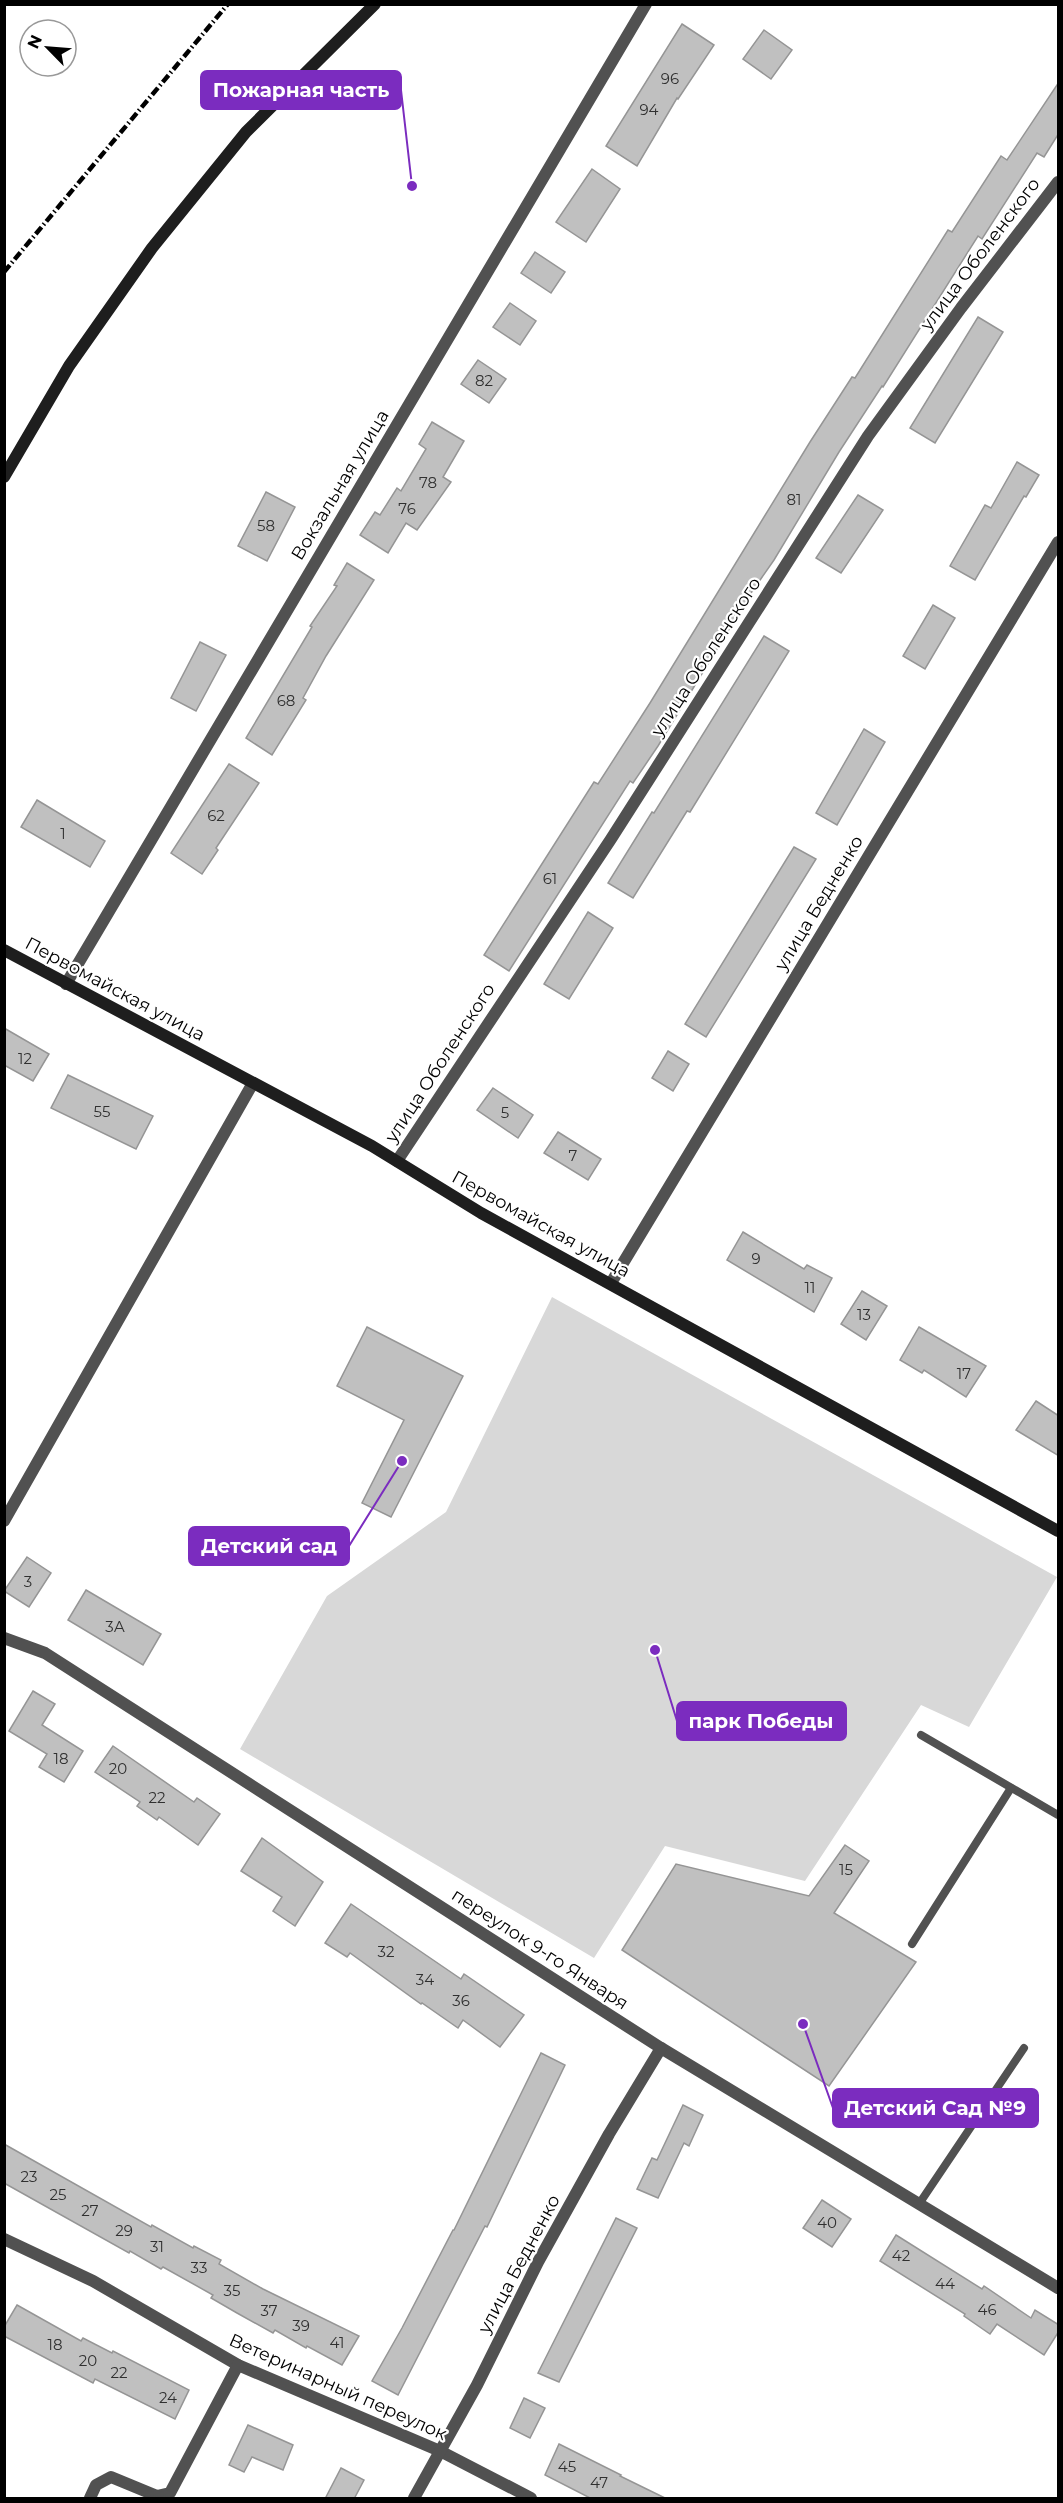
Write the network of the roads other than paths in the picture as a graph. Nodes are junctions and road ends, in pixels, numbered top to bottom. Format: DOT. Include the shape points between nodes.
graph roads {
  1 [pos="375,4"];
  2 [pos="646,4"];
  3 [pos="1059,182"];
  4 [pos="4,477"];
  5 [pos="1059,542"];
  6 [pos="4,950"];
  7 [pos="66,984"];
  8 [pos="254,1083"];
  9 [pos="397,1161"];
  10 [pos="611,1283"];
  11 [pos="4,1521"];
  12 [pos="1059,1531"];
  13 [pos="4,1638"];
  14 [pos="921,1735"];
  15 [pos="1011,1788"];
  16 [pos="1059,1815"];
  17 [pos="912,1944"];
  18 [pos="1024,2048"];
  19 [pos="661,2049"];
  20 [pos="919,2204"];
  21 [pos="4,2239"];
  22 [pos="1059,2288"];
  23 [pos="238,2365"];
  24 [pos="440,2451"];
  25 [pos="90,2499"];
  26 [pos="414,2499"];
  27 [pos="531,2499"];
  1 -- 4 [label="main road" via="246,132 152,248 69,366"];
  2 -- 7 [label="street, Вокзальная улица"];
  3 -- 9 [label="street, улица Оболенского" via="868,436 612,839"];
  5 -- 10 [label="street, улица Бедненко"];
  6 -- 7 [label="main road, Первомайская улица"];
  7 -- 8 [label="main road, Первомайская улица"];
  8 -- 9 [label="main road, Первомайская улица"];
  8 -- 11 [label="street"];
  9 -- 10 [label="main road, Первомайская улица" via="481,1213"];
  10 -- 12 [label="main road, Первомайская улица"];
  13 -- 19 [label="street, переулок 9-го Января" via="45,1653"];
  14 -- 15 [label="lane"];
  15 -- 16 [label="lane"];
  15 -- 17 [label="lane"];
  18 -- 20 [label="lane"];
  19 -- 20 [label="street, переулок 9-го Января"];
  19 -- 24 [label="street, улица Бедненко" via="538,2262"];
  20 -- 22 [label="street, переулок 9-го Января"];
  21 -- 23 [label="street, Ветеринарный переулок" via="93,2281"];
  23 -- 24 [label="street, Ветеринарный переулок"];
  23 -- 25 [label="street" via="170,2493 157,2496 111,2477 96,2485"];
  24 -- 26 [label="street, улица Бедненко"];
  24 -- 27 [label="street, Ветеринарный переулок"];
}
